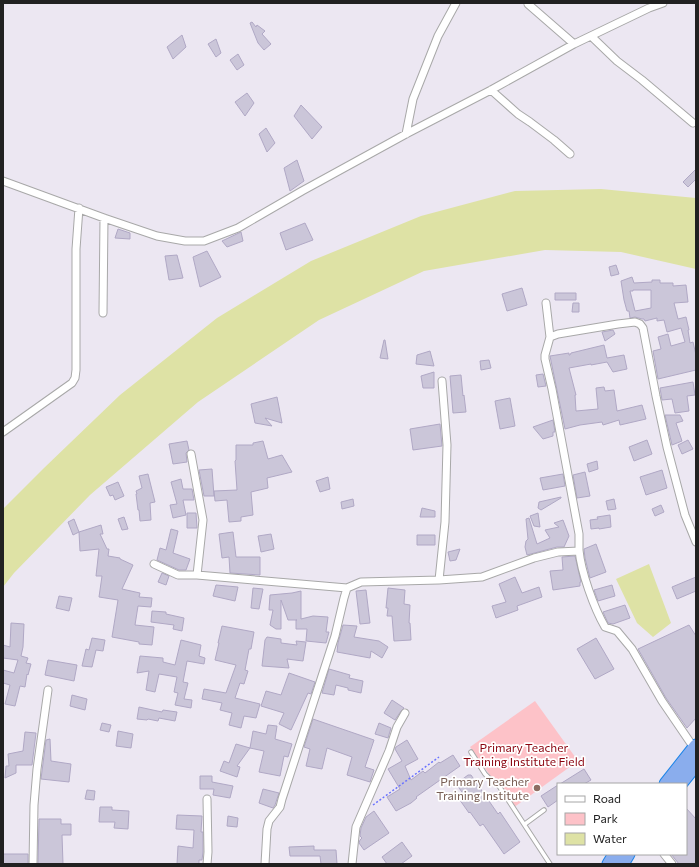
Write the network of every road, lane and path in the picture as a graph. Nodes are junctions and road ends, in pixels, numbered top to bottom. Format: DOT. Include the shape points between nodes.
graph roads {
  1 [pos="456,3"];
  2 [pos="663,3"];
  3 [pos="528,4"];
  4 [pos="591,36"];
  5 [pos="574,44"];
  6 [pos="491,90"];
  7 [pos="693,123"];
  8 [pos="406,134"];
  9 [pos="570,154"];
  10 [pos="3,181"];
  11 [pos="79,208"];
  12 [pos="104,218"];
  13 [pos="546,303"];
  14 [pos="103,313"];
  15 [pos="550,337"];
  16 [pos="442,381"];
  17 [pos="3,432"];
  18 [pos="191,454"];
  19 [pos="696,542"];
  20 [pos="579,551"];
  21 [pos="154,564"];
  22 [pos="197,575"];
  23 [pos="439,580"];
  24 [pos="347,588"];
  25 [pos="48,690"];
  26 [pos="405,713"];
  27 [pos="695,747"];
  28 [pos="471,752"];
  29 [pos="440,758"];
  30 [pos="696,764"];
  31 [pos="667,783"];
  32 [pos="681,783"];
  33 [pos="207,799"];
  34 [pos="544,810"];
  35 [pos="362,813"];
  36 [pos="525,824"];
  37 [pos="614,855"];
  38 [pos="627,855"];
  39 [pos="665,855"];
  40 [pos="33,864"];
  41 [pos="207,864"];
  42 [pos="265,864"];
  43 [pos="352,864"];
  44 [pos="550,864"];
  45 [pos="609,864"];
  46 [pos="622,864"];
  47 [pos="672,864"];
  1 -- 8 [label="street" via="438,36 413,99"];
  2 -- 4 [label="street"];
  3 -- 5 [label="street"];
  4 -- 5 [label="street"];
  4 -- 7 [label="street" via="618,62"];
  5 -- 6 [label="street"];
  6 -- 8 [label="street"];
  6 -- 9 [label="street"];
  8 -- 12 [label="street" via="238,228 204,241 157,236"];
  10 -- 11 [label="street"];
  11 -- 12 [label="street"];
  11 -- 17 [label="street" via="76,249 75,378 72,383"];
  12 -- 14 [label="street"];
  13 -- 15 [label="street"];
  15 -- 19 [label="street" via="635,322 643,328 667,447 684,515"];
  15 -- 20 [label="street" via="545,359 579,534"];
  16 -- 23 [label="street" via="447,445 445,522"];
  18 -- 22 [label="street" via="202,520"];
  20 -- 23 [label="street" via="558,552 534,558 482,577"];
  20 -- 27 [label="street" via="600,619 605,627 617,632 632,649 662,700"];
  21 -- 22 [label="street" via="178,575"];
  22 -- 24 [label="street"];
  23 -- 24 [label="street" via="361,582"];
  24 -- 42 [label="street" via="335,636 280,807 268,825"];
  25 -- 40 [label="street" via="37,769"];
  26 -- 35 [label="street"];
  27 -- 31 [label="highway"];
  28 -- 36 [label="lane"];
  29 -- 35 [label="path"];
  30 -- 32 [label="highway"];
  33 -- 41 [label="street"];
  34 -- 36 [label="lane"];
  35 -- 43 [label="street" via="356,827"];
  36 -- 44 [label="lane"];
  37 -- 45 [label="highway"];
  38 -- 46 [label="highway"];
  39 -- 47 [label="street"];
}
